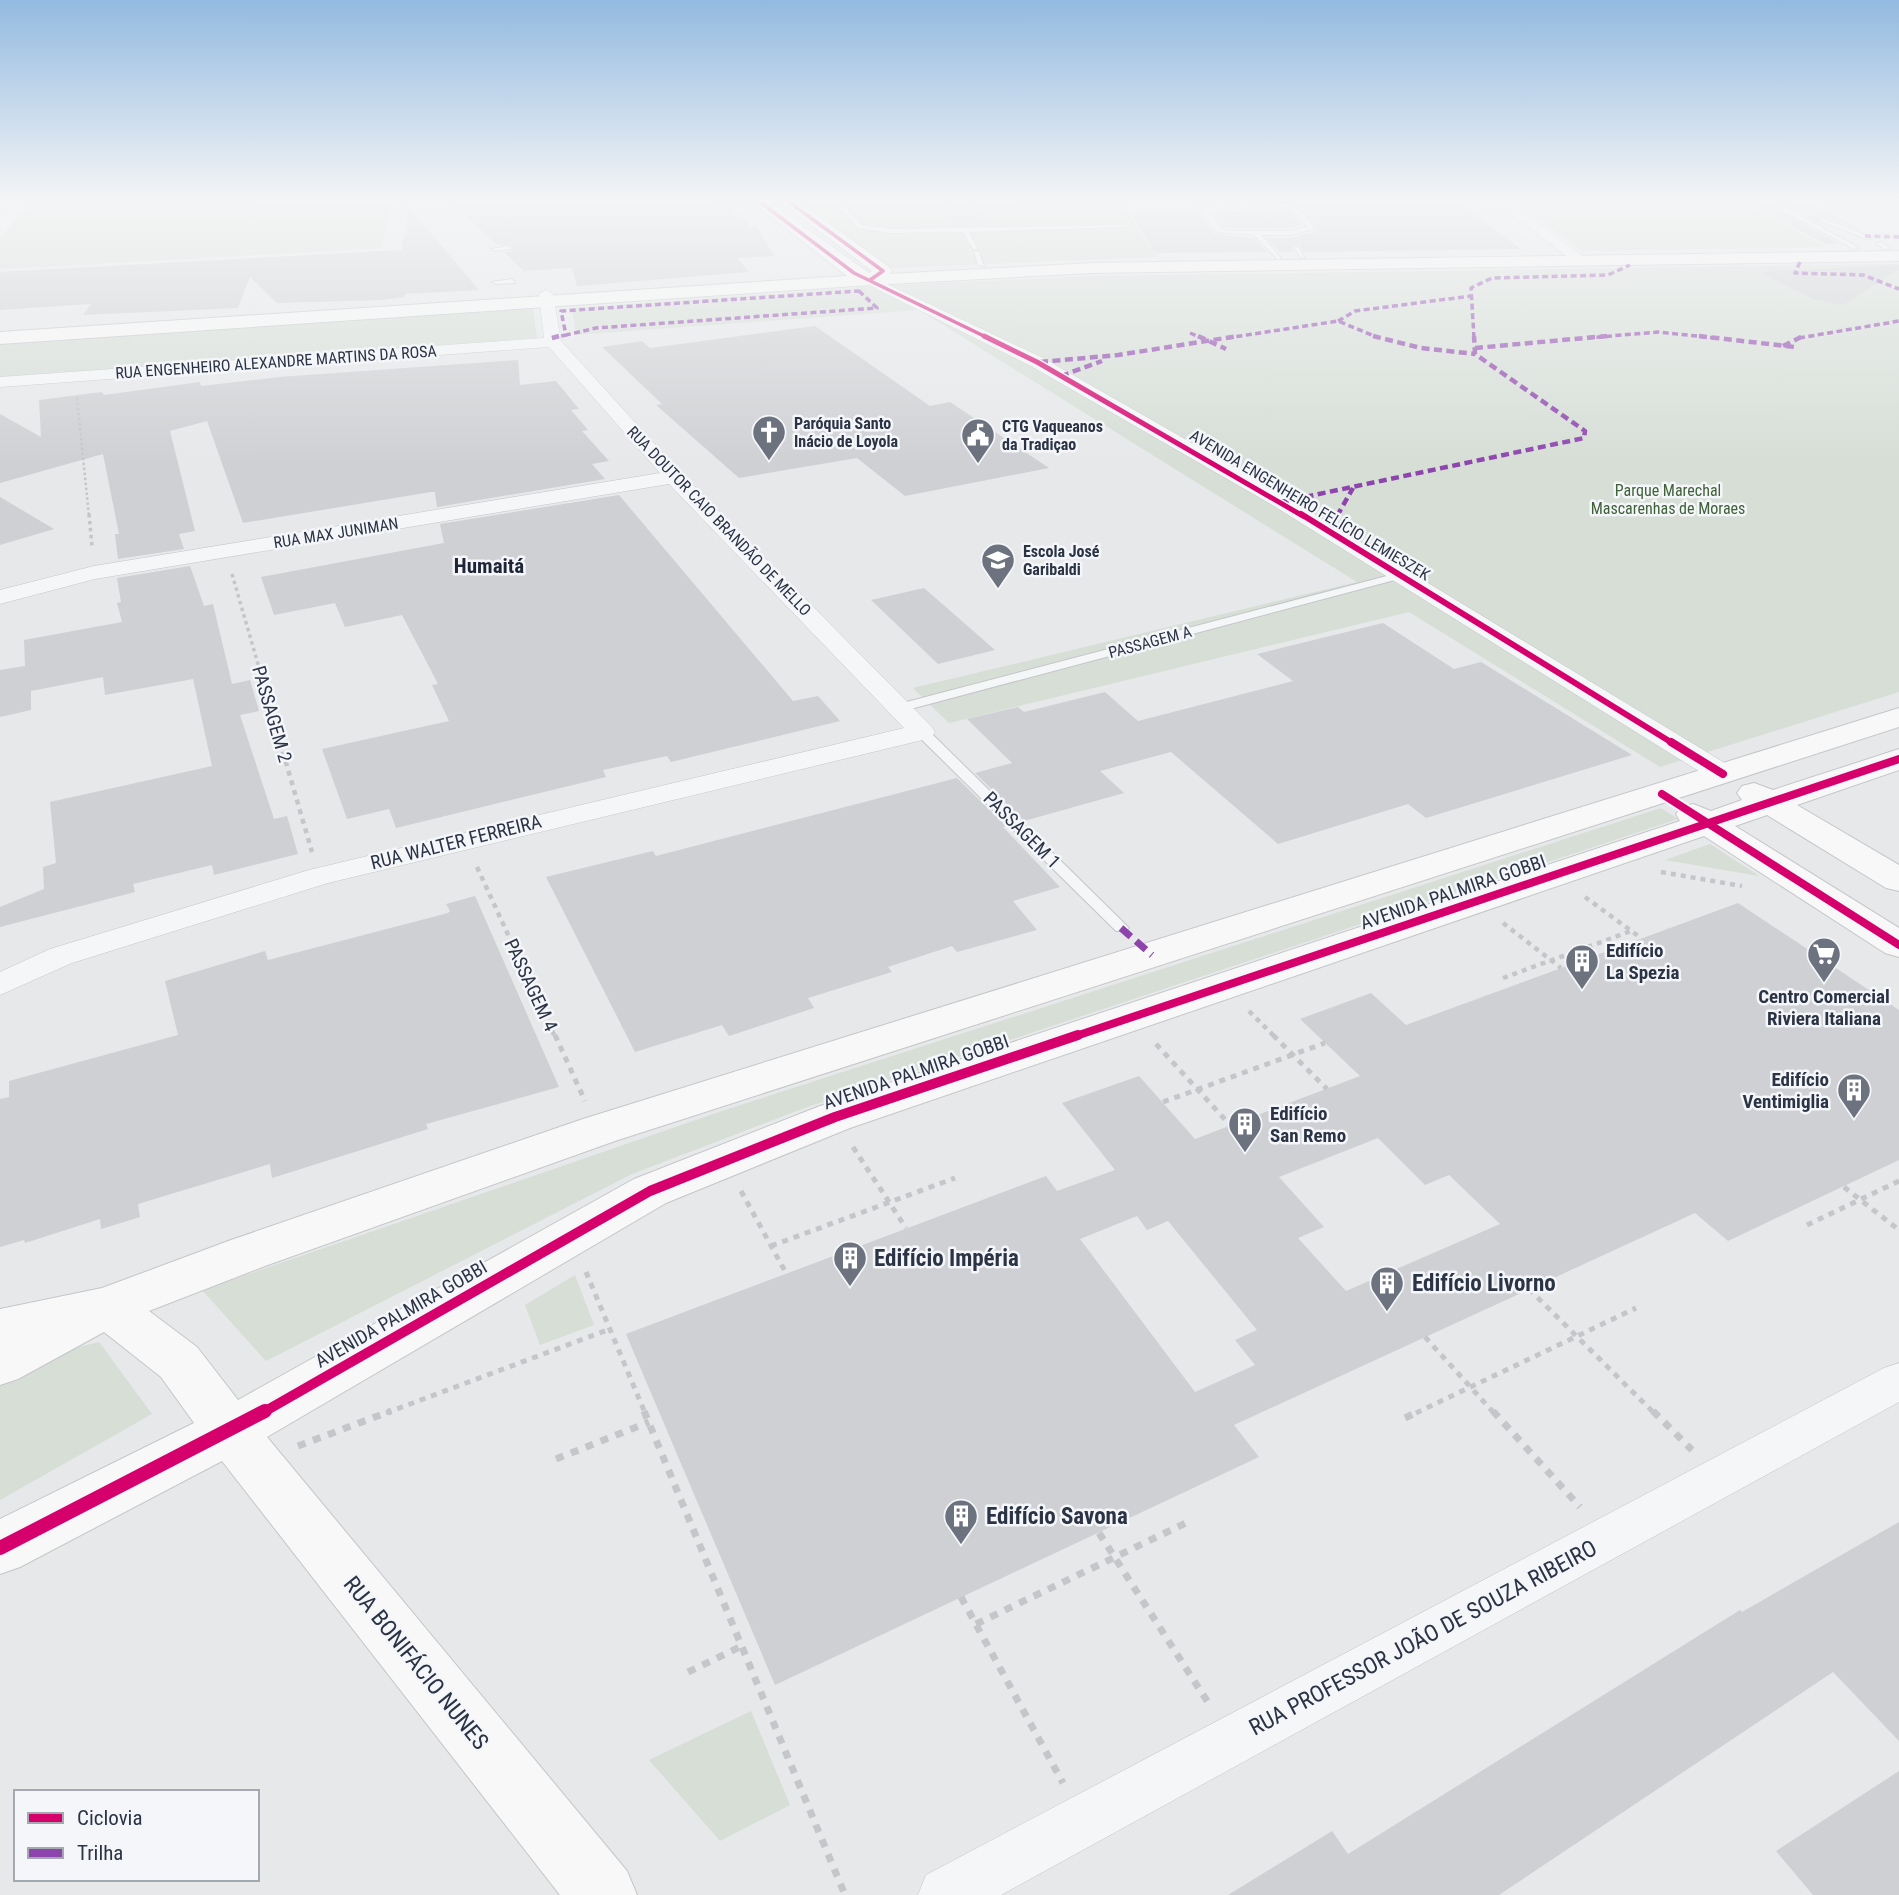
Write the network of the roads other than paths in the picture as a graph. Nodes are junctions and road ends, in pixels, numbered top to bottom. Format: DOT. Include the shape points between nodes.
graph roads {
  1 [pos="695,287"];
  2 [pos="893,287"];
  3 [pos="547,298"];
  4 [pos="0,328"];
  5 [pos="0,338"];
  6 [pos="553,342"];
  7 [pos="0,382"];
  8 [pos="674,477"];
  9 [pos="1402,575"];
  10 [pos="0,597"];
  11 [pos="899,708"];
  12 [pos="1899,718"];
  13 [pos="922,732"];
  14 [pos="1899,759"];
  15 [pos="1723,774"];
  16 [pos="1662,794"];
  17 [pos="1769,802"];
  18 [pos="1708,823"];
  19 [pos="1899,880"];
  20 [pos="1121,928"];
  21 [pos="1899,945"];
  22 [pos="0,985"];
  23 [pos="107,1307"];
  24 [pos="0,1329"];
  25 [pos="0,1364"];
  26 [pos="1899,1381"];
  27 [pos="242,1447"];
  28 [pos="0,1548"];
  29 [pos="603,1895"];
  30 [pos="946,1895"];
  1 -- 3 [label="street"];
  2 -- 9 [label="street, AVENIDA ENGENHEIRO FELÍCIO LEMIESZEK" via="1053,371"];
  3 -- 4 [label="street"];
  3 -- 5 [label="street"];
  3 -- 6 [label="street"];
  6 -- 7 [label="street, RUA ENGENHEIRO ALEXANDRE MARTINS DA ROSA"];
  6 -- 8 [label="street, RUA DOUTOR CAIO BRANDÃO DE MELLO"];
  8 -- 10 [label="street, RUA MAX JUNIMAN" via="94,573"];
  8 -- 11 [label="street, RUA DOUTOR CAIO BRANDÃO DE MELLO"];
  9 -- 11 [label="lane, PASSAGEM A"];
  9 -- 15 [label="street, AVENIDA ENGENHEIRO FELÍCIO LEMIESZEK"];
  11 -- 13 [label="street, RUA DOUTOR CAIO BRANDÃO DE MELLO"];
  12 -- 15 [label="street, AVENIDA PALMIRA GOBBI"];
  13 -- 20 [label="lane, PASSAGEM 1"];
  13 -- 22 [label="street, RUA WALTER FERREIRA" via="319,876 61,956"];
  14 -- 17 [label="street, AVENIDA PALMIRA GOBBI"];
  15 -- 16 [label="street, AVENIDA PALMIRA GOBBI"];
  15 -- 17 [label="street, AVENIDA ENGENHEIRO FELÍCIO LEMIESZEK"];
  16 -- 18 [label="street"];
  16 -- 23 [label="street, AVENIDA PALMIRA GOBBI" via="599,1130"];
  17 -- 18 [label="street, AVENIDA PALMIRA GOBBI"];
  17 -- 19 [label="street, AVENIDA ENGENHEIRO FELÍCIO LEMIESZEK"];
  18 -- 21 [label="street"];
  18 -- 27 [label="street, AVENIDA PALMIRA GOBBI" via="1592,879 835,1117 650,1191 571,1236"];
  23 -- 24 [label="street"];
  23 -- 25 [label="street, AVENIDA PALMIRA GOBBI"];
  23 -- 27 [label="street, RUA BONIFÁCIO NUNES" via="179,1362"];
  26 -- 30 [label="street, RUA PROFESSOR JOÃO DE SOUZA RIBEIRO"];
  27 -- 28 [label="street, AVENIDA PALMIRA GOBBI"];
  27 -- 29 [label="street, RUA BONIFÁCIO NUNES"];
}
